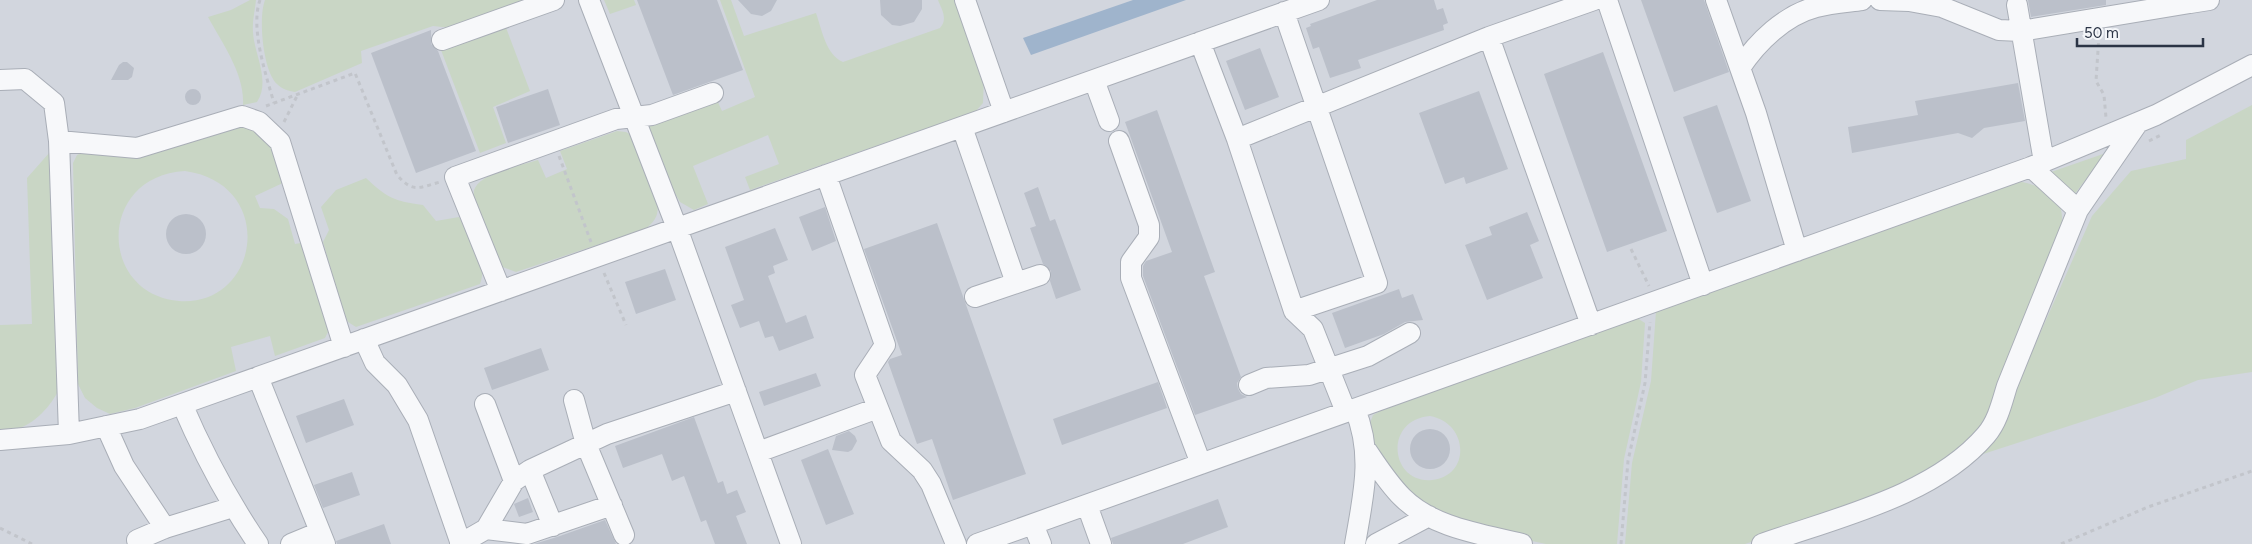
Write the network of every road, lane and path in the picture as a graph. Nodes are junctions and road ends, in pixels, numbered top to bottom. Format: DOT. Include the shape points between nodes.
graph roads {
  1 [pos="260,0"];
  2 [pos="554,0"];
  3 [pos="589,0"];
  4 [pos="965,0"];
  5 [pos="1319,0"];
  6 [pos="1594,0"];
  7 [pos="1607,0"];
  8 [pos="1716,0"];
  9 [pos="1791,0"];
  10 [pos="1862,0"];
  11 [pos="1880,0"];
  12 [pos="2196,1"];
  13 [pos="2017,5"];
  14 [pos="1814,7"];
  15 [pos="1284,12"];
  16 [pos="2021,31"];
  17 [pos="1489,37"];
  18 [pos="442,40"];
  19 [pos="1200,42"];
  20 [pos="2252,65"];
  21 [pos="1740,68"];
  22 [pos="0,80"];
  23 [pos="1094,80"];
  24 [pos="713,93"];
  25 [pos="298,94"];
  26 [pos="274,103"];
  27 [pos="1318,107"];
  28 [pos="1004,112"];
  29 [pos="242,116"];
  30 [pos="635,117"];
  31 [pos="1109,121"];
  32 [pos="2136,124"];
  33 [pos="962,127"];
  34 [pos="1237,140"];
  35 [pos="59,141"];
  36 [pos="1119,141"];
  37 [pos="280,142"];
  38 [pos="552,142"];
  39 [pos="2038,164"];
  40 [pos="826,175"];
  41 [pos="454,177"];
  42 [pos="2078,210"];
  43 [pos="677,228"];
  44 [pos="1631,249"];
  45 [pos="1797,251"];
  46 [pos="597,257"];
  47 [pos="1040,275"];
  48 [pos="1016,283"];
  49 [pos="1703,284"];
  50 [pos="501,291"];
  51 [pos="975,298"];
  52 [pos="1652,303"];
  53 [pos="1294,311"];
  54 [pos="626,325"];
  55 [pos="1591,325"];
  56 [pos="1410,334"];
  57 [pos="364,340"];
  58 [pos="344,347"];
  59 [pos="1329,369"];
  60 [pos="258,377"];
  61 [pos="1250,385"];
  62 [pos="736,391"];
  63 [pos="574,400"];
  64 [pos="182,404"];
  65 [pos="485,404"];
  66 [pos="878,408"];
  67 [pos="1351,411"];
  68 [pos="106,426"];
  69 [pos="69,434"];
  70 [pos="0,440"];
  71 [pos="586,444"];
  72 [pos="1367,451"];
  73 [pos="758,452"];
  74 [pos="1201,464"];
  75 [pos="2252,471"];
  76 [pos="522,475"];
  77 [pos="612,505"];
  78 [pos="1087,505"];
  79 [pos="233,507"];
  80 [pos="1429,516"];
  81 [pos="1033,524"];
  82 [pos="552,526"];
  83 [pos="0,528"];
  84 [pos="165,528"];
  85 [pos="486,529"];
  86 [pos="624,535"];
  87 [pos="323,538"];
  88 [pos="137,540"];
  89 [pos="32,544"];
  90 [pos="258,544"];
  91 [pos="291,544"];
  92 [pos="460,544"];
  93 [pos="790,544"];
  94 [pos="956,544"];
  95 [pos="978,544"];
  96 [pos="1040,544"];
  97 [pos="1101,544"];
  98 [pos="1355,544"];
  99 [pos="1376,544"];
  100 [pos="1522,544"];
  101 [pos="1622,544"];
  102 [pos="1762,544"];
  103 [pos="2061,544"];
  1 -- 26 [label="path" via="257,29"];
  2 -- 18 [label="lane"];
  3 -- 30 [label="lane"];
  4 -- 28 [label="lane"];
  5 -- 15 [label="lane"];
  6 -- 17 [label="lane"];
  7 -- 49 [label="lane"];
  8 -- 21 [label="lane"];
  9 -- 14 [label="lane"];
  10 -- 14 [label="lane"];
  11 -- 16 [label="lane" via="1942,7 1999,30"];
  12 -- 16 [label="lane"];
  13 -- 16 [label="lane"];
  14 -- 21 [label="lane" via="1770,33"];
  15 -- 19 [label="lane"];
  15 -- 27 [label="lane"];
  16 -- 39 [label="lane"];
  17 -- 27 [label="lane"];
  17 -- 55 [label="lane"];
  19 -- 23 [label="lane"];
  19 -- 34 [label="lane"];
  20 -- 32 [label="lane"];
  21 -- 45 [label="lane"];
  22 -- 35 [label="lane" via="25,79 54,103"];
  23 -- 28 [label="lane"];
  23 -- 31 [label="lane"];
  24 -- 30 [label="lane" via="652,115"];
  25 -- 26 [label="path"];
  25 -- 37 [label="path" via="284,121"];
  25 -- 41 [label="path" via="355,73 397,175 407,186 415,189"];
  26 -- 29 [label="path"];
  27 -- 34 [label="lane"];
  27 -- 53 [label="lane" via="1377,283"];
  28 -- 33 [label="lane"];
  29 -- 35 [label="lane" via="137,148"];
  29 -- 37 [label="lane" via="259,122"];
  30 -- 38 [label="lane" via="616,118"];
  30 -- 43 [label="lane"];
  32 -- 39 [label="lane"];
  32 -- 42 [label="lane"];
  33 -- 40 [label="lane"];
  33 -- 48 [label="lane"];
  34 -- 53 [label="lane"];
  35 -- 69 [label="lane"];
  36 -- 74 [label="lane" via="1149,225 1149,237 1131,262 1131,278"];
  37 -- 58 [label="lane"];
  38 -- 41 [label="lane"];
  38 -- 46 [label="path"];
  39 -- 42 [label="lane"];
  39 -- 45 [label="lane"];
  40 -- 43 [label="lane"];
  40 -- 66 [label="lane" via="885,345 865,374"];
  41 -- 50 [label="lane"];
  42 -- 102 [label="lane" via="1998,415 1987,434 1930,481 1894,498"];
  43 -- 46 [label="lane"];
  43 -- 62 [label="lane"];
  44 -- 52 [label="path" via="1649,286"];
  45 -- 49 [label="lane"];
  46 -- 50 [label="lane"];
  46 -- 54 [label="path"];
  47 -- 48 [label="lane"];
  48 -- 51 [label="lane"];
  49 -- 52 [label="lane"];
  50 -- 57 [label="lane"];
  52 -- 55 [label="lane"];
  52 -- 101 [label="path" via="1645,383 1628,461"];
  53 -- 59 [label="lane" via="1313,328"];
  55 -- 67 [label="lane"];
  56 -- 59 [label="lane" via="1368,356"];
  57 -- 58 [label="lane"];
  57 -- 92 [label="lane" via="375,363 397,384 418,420"];
  58 -- 60 [label="lane"];
  59 -- 61 [label="lane" via="1309,375 1266,378"];
  59 -- 67 [label="lane"];
  60 -- 64 [label="lane"];
  60 -- 87 [label="lane"];
  62 -- 71 [label="lane"];
  62 -- 73 [label="lane"];
  63 -- 71 [label="lane"];
  64 -- 68 [label="lane" via="140,419"];
  64 -- 79 [label="lane" via="196,438"];
  65 -- 76 [label="lane"];
  66 -- 73 [label="lane"];
  66 -- 94 [label="lane" via="892,441 922,470 931,484"];
  67 -- 72 [label="lane" via="1362,426"];
  67 -- 74 [label="lane"];
  68 -- 69 [label="lane"];
  68 -- 84 [label="lane" via="124,466"];
  69 -- 70 [label="lane"];
  71 -- 76 [label="lane"];
  71 -- 77 [label="lane"];
  72 -- 80 [label="lane" via="1403,498"];
  72 -- 98 [label="lane" via="1367,475"];
  73 -- 93 [label="lane"];
  74 -- 78 [label="lane"];
  75 -- 103 [label="path" via="2148,507"];
  76 -- 82 [label="lane"];
  76 -- 85 [label="lane"];
  77 -- 82 [label="lane"];
  77 -- 86 [label="lane"];
  78 -- 81 [label="lane"];
  78 -- 97 [label="lane"];
  79 -- 84 [label="lane"];
  79 -- 90 [label="lane"];
  80 -- 99 [label="lane"];
  80 -- 100 [label="lane" via="1452,526"];
  81 -- 95 [label="lane"];
  81 -- 96 [label="lane"];
  82 -- 85 [label="lane" via="527,534"];
  83 -- 89 [label="path"];
  84 -- 88 [label="lane"];
  85 -- 92 [label="lane"];
  87 -- 91 [label="lane"];
}
